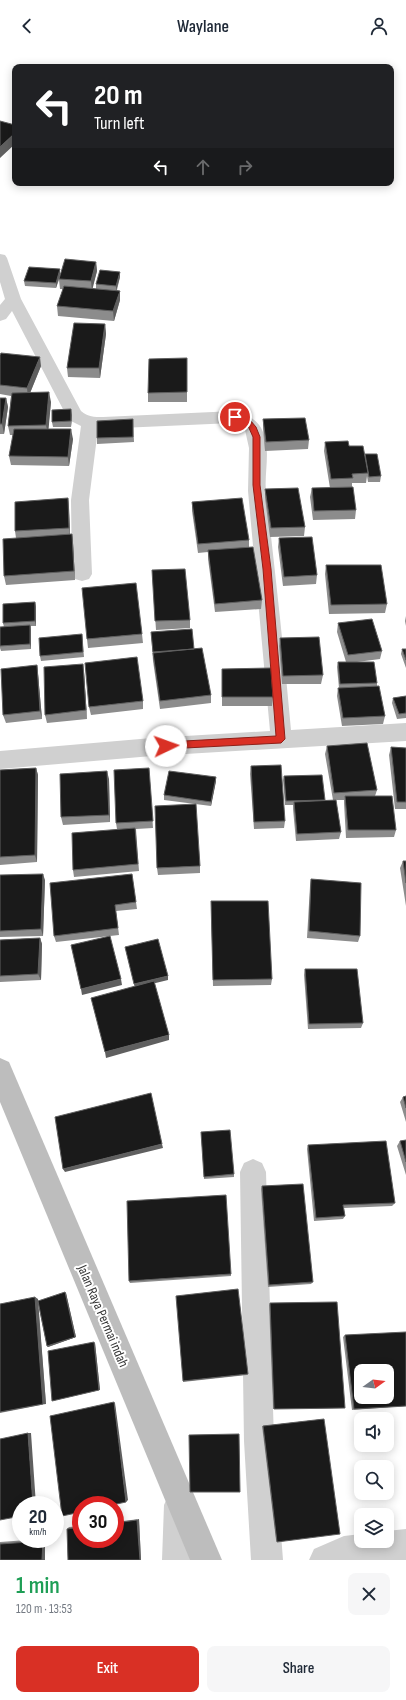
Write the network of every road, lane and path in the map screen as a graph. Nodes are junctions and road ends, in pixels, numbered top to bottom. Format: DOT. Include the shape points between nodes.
graph roads {
  1 [pos="0,258"];
  2 [pos="13,299"];
  3 [pos="0,316"];
  4 [pos="90,423"];
  5 [pos="82,574"];
  6 [pos="406,732"];
  7 [pos="281,739"];
  8 [pos="0,760"];
  9 [pos="0,1071"];
  10 [pos="253,1172"];
  11 [pos="180,1499"];
  12 [pos="406,1544"];
  13 [pos="178,1560"];
  14 [pos="206,1560"];
  15 [pos="267,1560"];
  16 [pos="325,1560"];
  1 -- 2 [label="street"];
  2 -- 3 [label="street"];
  2 -- 4 [label="street" via="74,415 81,421"];
  4 -- 5 [label="street" via="80,500"];
  4 -- 7 [label="street" via="235,417 247,421 252,427 257,437 257,485 267,569"];
  6 -- 7 [label="street"];
  7 -- 8 [label="street" via="152,746"];
  9 -- 11 [label="main road, Jalan Raya Permai indah"];
  10 -- 15 [label="street" via="259,1441"];
  11 -- 13 [label="street"];
  11 -- 14 [label="main road, Jalan Raya Permai indah"];
  12 -- 16 [label="street" via="344,1552"];
}
